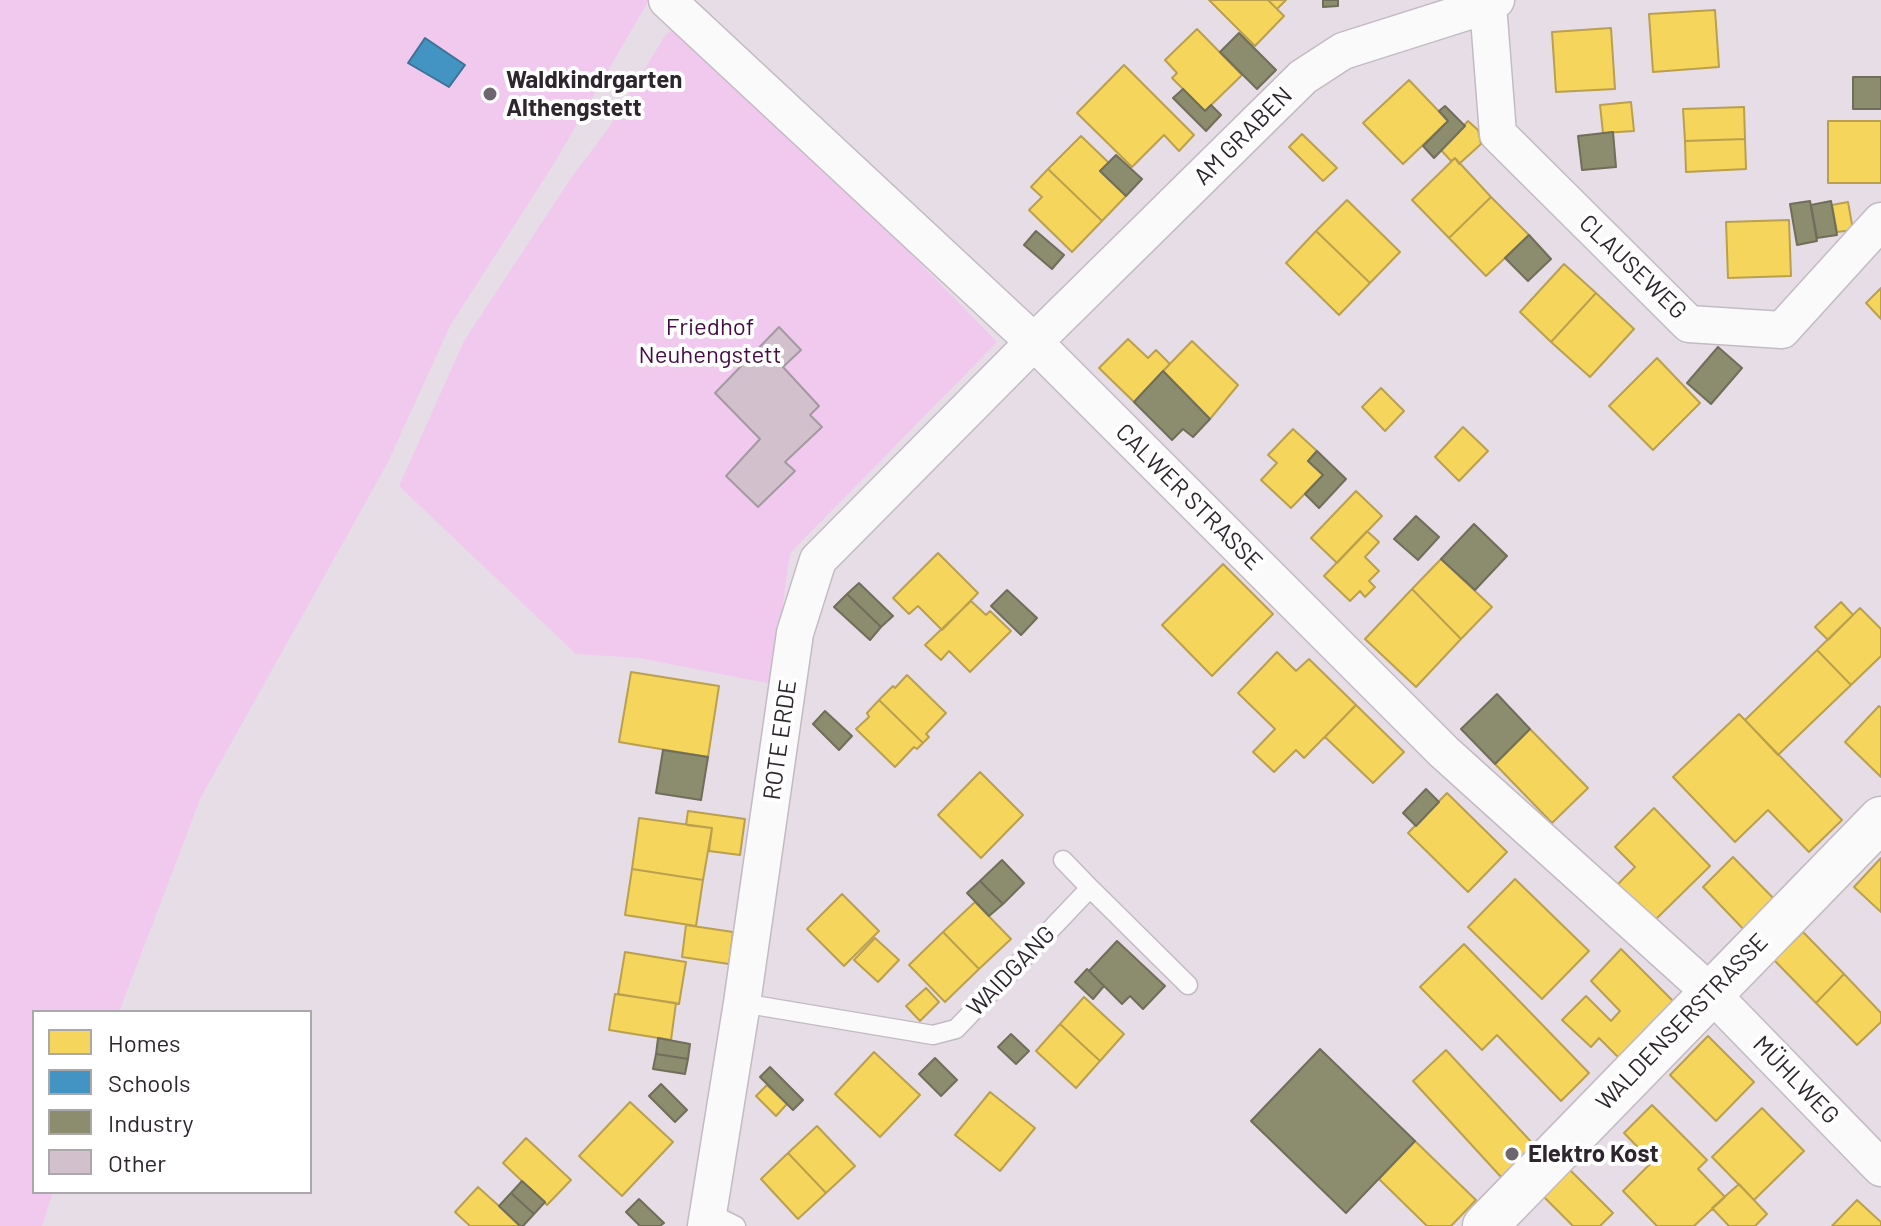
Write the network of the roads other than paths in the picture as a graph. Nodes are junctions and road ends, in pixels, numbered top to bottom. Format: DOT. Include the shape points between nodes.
graph roads {
  1 [pos="667,0"];
  2 [pos="1492,2"];
  3 [pos="1881,221"];
  4 [pos="1034,342"];
  5 [pos="1881,819"];
  6 [pos="1063,860"];
  7 [pos="1090,888"];
  8 [pos="1188,985"];
  9 [pos="1711,993"];
  10 [pos="742,1003"];
  11 [pos="1881,1168"];
  12 [pos="717,1221"];
  13 [pos="1485,1226"];
  1 -- 4 [label="street, CALWER STRASSE"];
  2 -- 3 [label="street, CLAUSEWEG" via="1498,134 1689,324 1782,330"];
  2 -- 4 [label="street, AM GRABEN" via="1343,51 1303,77"];
  4 -- 9 [label="street, CALWER STRASSE" via="1444,752"];
  4 -- 10 [label="street, ROTE ERDE" via="818,560 795,633"];
  5 -- 9 [label="street, WALDENSERSTRASSE"];
  6 -- 7 [label="lane"];
  7 -- 8 [label="lane"];
  7 -- 10 [label="lane, WAIDGANG" via="956,1029 933,1035"];
  9 -- 11 [label="street, MÜHLWEG"];
  9 -- 13 [label="street, WALDENSERSTRASSE"];
  10 -- 12 [label="street, ROTE ERDE"];
}
